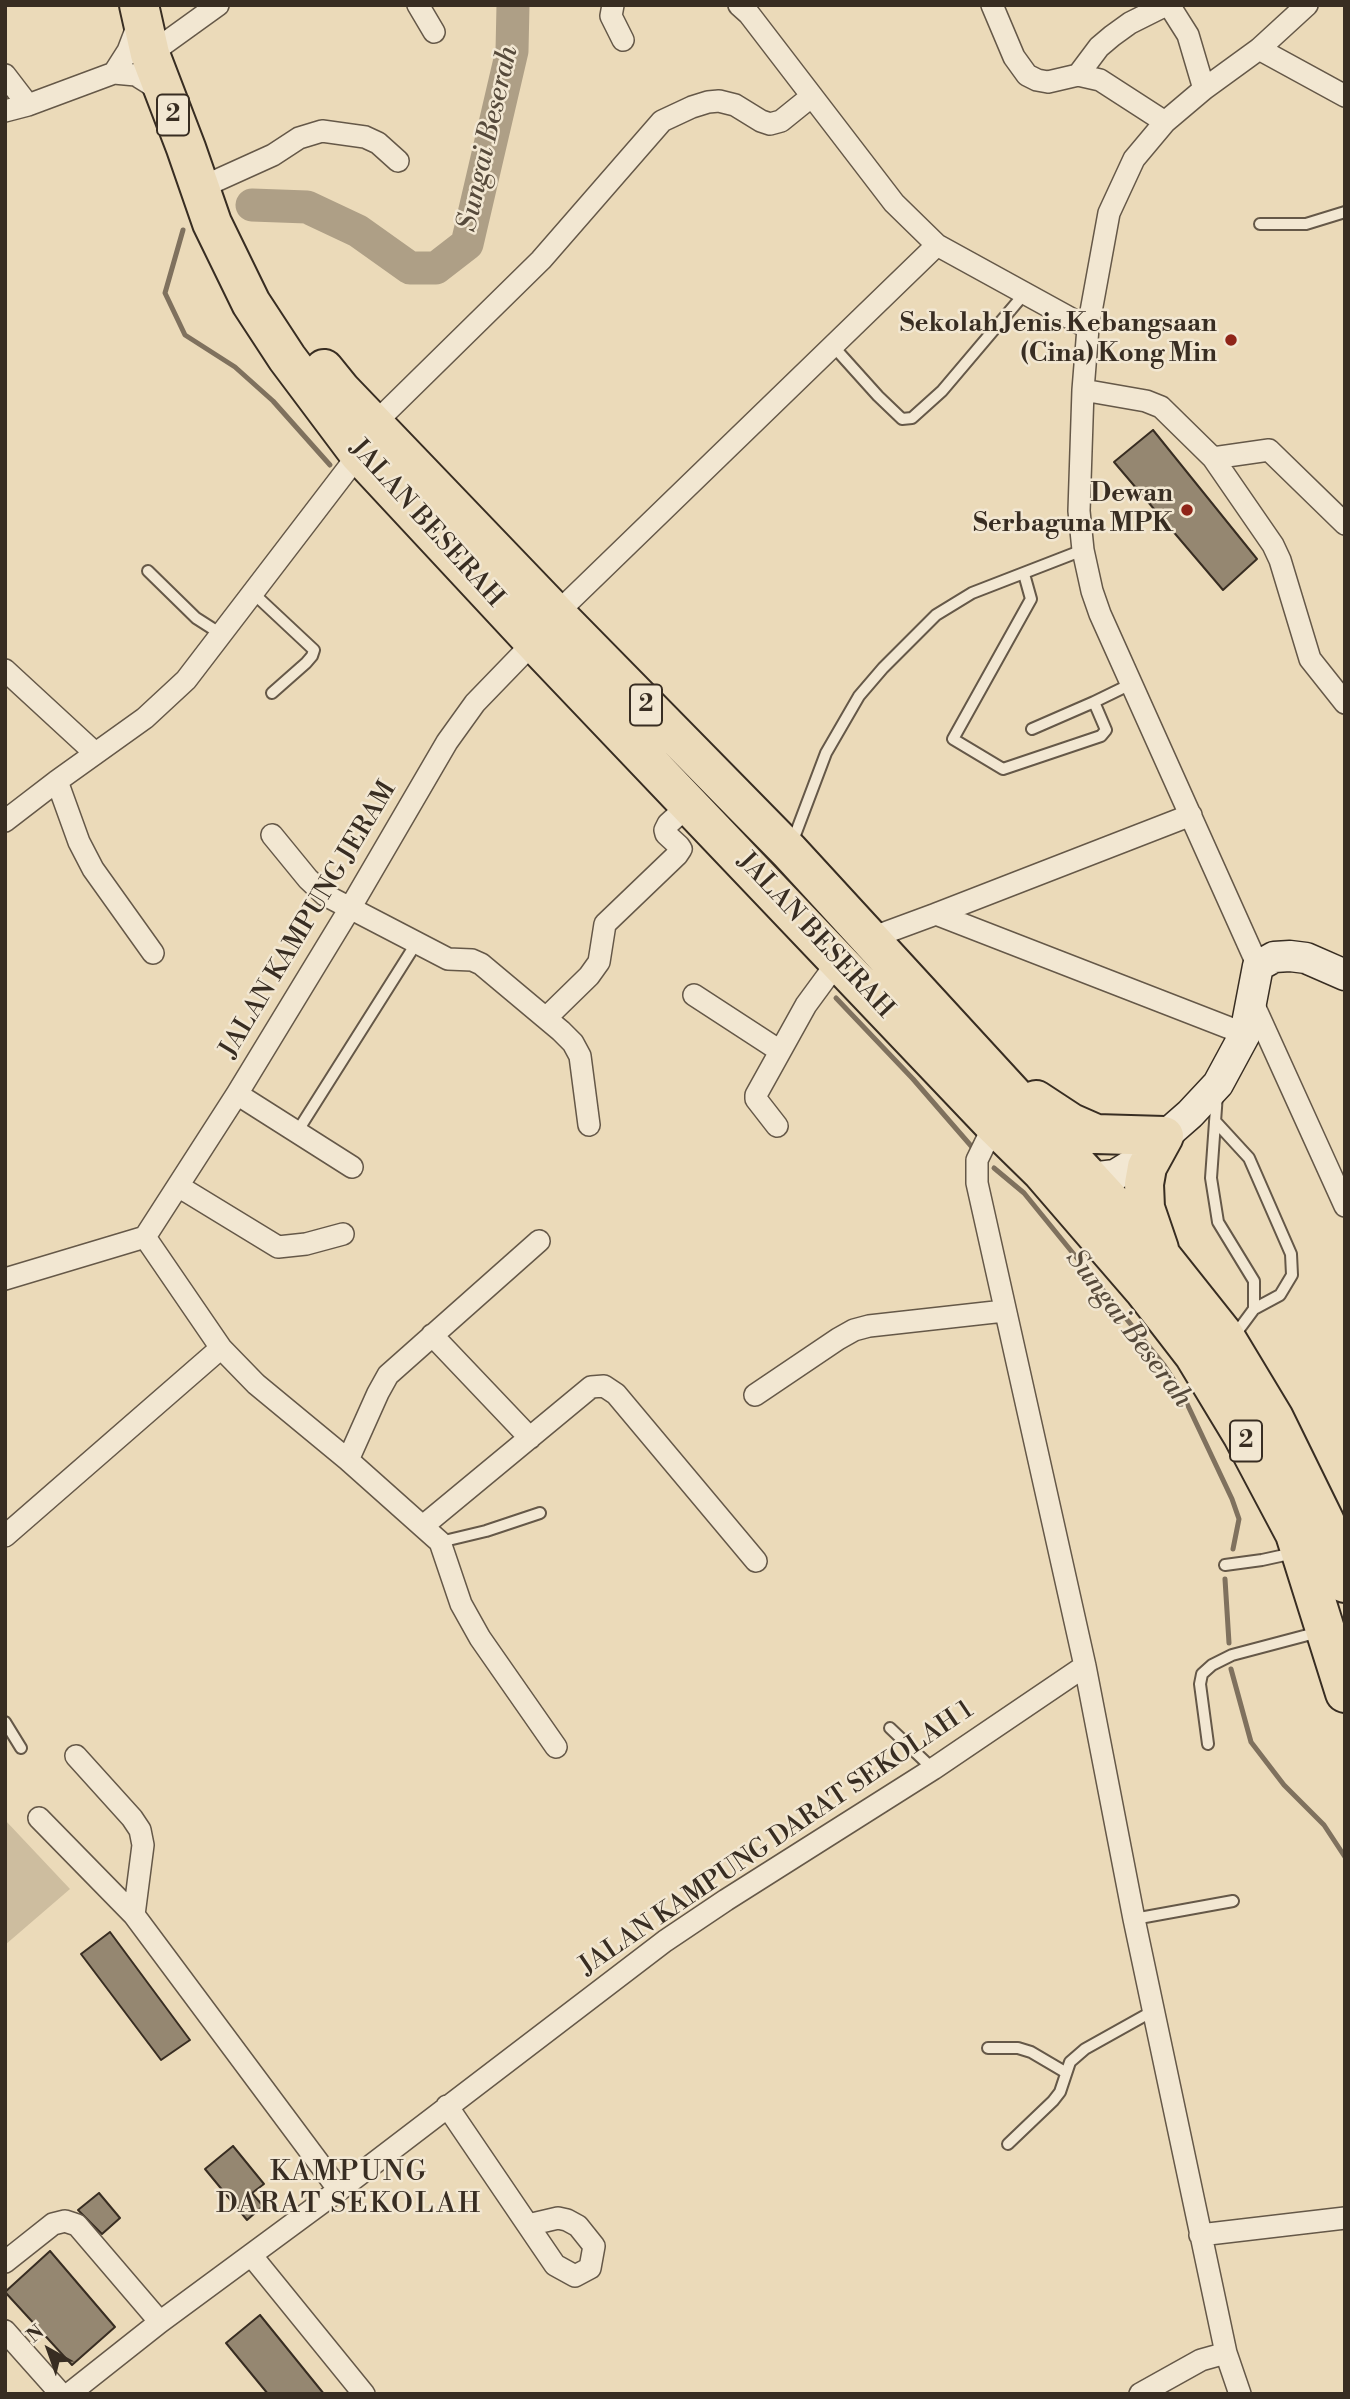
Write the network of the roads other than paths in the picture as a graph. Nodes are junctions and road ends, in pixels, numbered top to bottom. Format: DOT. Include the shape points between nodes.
graph roads {
  1 [pos="218,5"];
  2 [pos="418,5"];
  3 [pos="613,5"];
  4 [pos="738,5"];
  5 [pos="992,5"];
  6 [pos="1167,5"];
  7 [pos="1307,5"];
  8 [pos="140,10"];
  9 [pos="434,32"];
  10 [pos="623,40"];
  11 [pos="1259,49"];
  12 [pos="150,54"];
  13 [pos="114,73"];
  14 [pos="5,75"];
  15 [pos="1078,75"];
  16 [pos="1204,89"];
  17 [pos="164,92"];
  18 [pos="812,96"];
  19 [pos="1345,96"];
  20 [pos="29,105"];
  21 [pos="5,111"];
  22 [pos="1165,122"];
  23 [pos="398,161"];
  24 [pos="200,188"];
  25 [pos="1345,212"];
  26 [pos="1260,223"];
  27 [pos="937,245"];
  28 [pos="1025,293"];
  29 [pos="1088,328"];
  30 [pos="832,346"];
  31 [pos="1083,390"];
  32 [pos="366,439"];
  33 [pos="1213,458"];
  34 [pos="1345,524"];
  35 [pos="1083,550"];
  36 [pos="148,570"];
  37 [pos="1024,574"];
  38 [pos="253,592"];
  39 [pos="545,628"];
  40 [pos="221,634"];
  41 [pos="5,670"];
  42 [pos="1132,684"];
  43 [pos="272,694"];
  44 [pos="1094,702"];
  45 [pos="1345,704"];
  46 [pos="1032,729"];
  47 [pos="95,753"];
  48 [pos="57,780"];
  49 [pos="690,804"];
  50 [pos="1191,815"];
  51 [pos="5,821"];
  52 [pos="272,835"];
  53 [pos="789,851"];
  54 [pos="349,909"];
  55 [pos="936,914"];
  56 [pos="871,939"];
  57 [pos="417,942"];
  58 [pos="153,953"];
  59 [pos="839,960"];
  60 [pos="1258,966"];
  61 [pos="1345,975"];
  62 [pos="694,995"];
  63 [pos="1252,1001"];
  64 [pos="545,1018"];
  65 [pos="1245,1034"];
  66 [pos="780,1051"];
  67 [pos="988,1067"];
  68 [pos="1218,1084"];
  69 [pos="237,1094"];
  70 [pos="1215,1121"];
  71 [pos="589,1125"];
  72 [pos="994,1125"];
  73 [pos="777,1126"];
  74 [pos="297,1132"];
  75 [pos="1164,1136"];
  76 [pos="352,1167"];
  77 [pos="1042,1172"];
  78 [pos="1090,1178"];
  79 [pos="178,1186"];
  80 [pos="1345,1206"];
  81 [pos="1085,1222"];
  82 [pos="343,1234"];
  83 [pos="145,1237"];
  84 [pos="539,1241"];
  85 [pos="1162,1257"];
  86 [pos="5,1279"];
  87 [pos="1254,1309"];
  88 [pos="1004,1311"];
  89 [pos="432,1335"];
  90 [pos="1229,1342"];
  91 [pos="221,1348"];
  92 [pos="755,1395"];
  93 [pos="530,1438"];
  94 [pos="348,1460"];
  95 [pos="540,1513"];
  96 [pos="423,1526"];
  97 [pos="5,1535"];
  98 [pos="440,1542"];
  99 [pos="1300,1551"];
  100 [pos="756,1561"];
  101 [pos="1225,1566"];
  102 [pos="1345,1583"];
  103 [pos="1325,1630"];
  104 [pos="1085,1666"];
  105 [pos="1345,1693"];
  106 [pos="5,1722"];
  107 [pos="890,1728"];
  108 [pos="1208,1744"];
  109 [pos="555,1747"];
  110 [pos="21,1748"];
  111 [pos="76,1756"];
  112 [pos="933,1769"];
  113 [pos="39,1818"];
  114 [pos="1233,1901"];
  115 [pos="134,1915"];
  116 [pos="1134,1919"];
  117 [pos="1153,2011"];
  118 [pos="988,2048"];
  119 [pos="1065,2073"];
  120 [pos="447,2106"];
  121 [pos="1008,2144"];
  122 [pos="338,2190"];
  123 [pos="1345,2218"];
  124 [pos="528,2225"];
  125 [pos="1200,2235"];
  126 [pos="251,2255"];
  127 [pos="5,2262"];
  128 [pos="160,2322"];
  129 [pos="5,2330"];
  130 [pos="1226,2353"];
  131 [pos="61,2394"];
  132 [pos="69,2394"];
  133 [pos="364,2394"];
  134 [pos="1140,2394"];
  135 [pos="1240,2394"];
  1 -- 12 [label="street"];
  2 -- 9 [label="street"];
  3 -- 10 [label="street" via="611,16"];
  4 -- 18 [label="street"];
  5 -- 15 [label="street" via="1014,57 1027,75 1048,82"];
  6 -- 15 [label="street" via="1112,36"];
  6 -- 16 [label="street" via="1188,35"];
  7 -- 11 [label="street"];
  8 -- 12 [label="highway, JALAN BESERAH / 2"];
  8 -- 13 [label="street" via="128,51"];
  11 -- 16 [label="street"];
  11 -- 19 [label="street"];
  12 -- 17 [label="highway, JALAN BESERAH / 2"];
  13 -- 17 [label="street" via="136,75"];
  13 -- 20 [label="street"];
  14 -- 20 [label="street"];
  15 -- 22 [label="street" via="1100,80"];
  16 -- 22 [label="street"];
  17 -- 24 [label="highway, JALAN BESERAH / 2"];
  18 -- 27 [label="street" via="894,203"];
  18 -- 32 [label="street" via="781,121 770,124 719,101 663,121 541,260"];
  20 -- 21 [label="street"];
  22 -- 29 [label="street" via="1134,159 1109,213"];
  23 -- 24 [label="street" via="365,137 322,131"];
  24 -- 32 [label="highway, JALAN BESERAH / 2" via="212,223 341,390"];
  25 -- 26 [label="lane" via="1306,224"];
  27 -- 28 [label="street"];
  27 -- 30 [label="street, JALAN KAMPUNG JERAM"];
  28 -- 29 [label="street"];
  28 -- 30 [label="lane" via="942,391 912,418 902,419"];
  29 -- 31 [label="street"];
  30 -- 39 [label="street, JALAN KAMPUNG JERAM"];
  31 -- 33 [label="street" via="1161,407"];
  31 -- 35 [label="street" via="1079,512"];
  32 -- 38 [label="street"];
  32 -- 39 [label="highway, JALAN BESERAH / 2"];
  33 -- 34 [label="street" via="1269,450"];
  33 -- 45 [label="street" via="1273,545 1310,659"];
  35 -- 37 [label="lane"];
  35 -- 42 [label="street" via="1100,614"];
  36 -- 40 [label="lane" via="196,618"];
  37 -- 44 [label="lane" via="1031,599 953,739 1003,769 1101,736 1106,730"];
  37 -- 53 [label="lane" via="972,593 936,615 859,696 826,753"];
  38 -- 40 [label="street"];
  38 -- 43 [label="lane" via="314,650"];
  39 -- 49 [label="highway, JALAN BESERAH / 2"];
  39 -- 53 [label="highway, JALAN BESERAH / 2"];
  39 -- 54 [label="street, JALAN KAMPUNG JERAM" via="475,702 447,742"];
  40 -- 47 [label="street" via="186,680 145,718"];
  41 -- 47 [label="street"];
  42 -- 44 [label="lane"];
  42 -- 50 [label="street"];
  44 -- 46 [label="lane"];
  47 -- 48 [label="street"];
  48 -- 51 [label="street"];
  48 -- 58 [label="street" via="93,869"];
  49 -- 59 [label="highway, JALAN BESERAH / 2"];
  49 -- 64 [label="street" via="665,830 681,849 677,855 605,925 599,962"];
  50 -- 55 [label="street"];
  50 -- 60 [label="street"];
  52 -- 54 [label="street" via="307,879"];
  53 -- 56 [label="highway, JALAN BESERAH / 2"];
  54 -- 57 [label="street"];
  54 -- 69 [label="street, JALAN KAMPUNG JERAM"];
  55 -- 56 [label="street"];
  55 -- 65 [label="street"];
  56 -- 67 [label="highway, JALAN BESERAH / 2"];
  57 -- 64 [label="street" via="448,959 481,964"];
  57 -- 74 [label="lane"];
  59 -- 66 [label="street" via="806,1004"];
  59 -- 72 [label="highway, JALAN BESERAH / 2"];
  60 -- 61 [label="street" via="1275,957 1290,956"];
  60 -- 63 [label="street"];
  62 -- 66 [label="street"];
  63 -- 65 [label="street"];
  63 -- 80 [label="street"];
  64 -- 71 [label="street" via="573,1043 580,1056"];
  65 -- 68 [label="street"];
  66 -- 73 [label="street" via="756,1099"];
  67 -- 75 [label="highway" via="1071,1124 1096,1134"];
  67 -- 78 [label="highway, JALAN BESERAH / 2"];
  68 -- 70 [label="lane"];
  68 -- 75 [label="street"];
  69 -- 74 [label="street"];
  69 -- 79 [label="street, JALAN KAMPUNG JERAM"];
  70 -- 87 [label="lane" via="1211,1178 1218,1222 1254,1281"];
  70 -- 87 [label="lane" via="1249,1158 1291,1254 1292,1275 1280,1295"];
  72 -- 77 [label="highway, JALAN BESERAH / 2"];
  72 -- 88 [label="street" via="977,1160 977,1183"];
  74 -- 76 [label="street"];
  75 -- 78 [label="street" via="1115,1175"];
  75 -- 85 [label="highway" via="1147,1167 1144,1184 1145,1208"];
  77 -- 78 [label="highway"];
  77 -- 81 [label="highway, JALAN BESERAH / 2"];
  78 -- 81 [label="highway"];
  78 -- 85 [label="highway, JALAN BESERAH / 2"];
  79 -- 82 [label="street" via="278,1247"];
  79 -- 83 [label="street, JALAN KAMPUNG JERAM"];
  81 -- 99 [label="highway, JALAN BESERAH / 2" via="1194,1355 1243,1436"];
  83 -- 86 [label="street"];
  83 -- 91 [label="street"];
  84 -- 89 [label="street"];
  85 -- 90 [label="highway, JALAN BESERAH / 2"];
  87 -- 90 [label="lane"];
  88 -- 92 [label="street" via="861,1328"];
  88 -- 104 [label="street"];
  89 -- 93 [label="street"];
  89 -- 94 [label="street" via="388,1375"];
  90 -- 102 [label="highway, JALAN BESERAH / 2" via="1274,1418 1325,1522"];
  91 -- 94 [label="street" via="256,1384"];
  91 -- 97 [label="street"];
  93 -- 96 [label="street"];
  93 -- 100 [label="street" via="591,1387 604,1386 616,1394"];
  94 -- 96 [label="street"];
  95 -- 98 [label="lane"];
  96 -- 98 [label="street"];
  98 -- 109 [label="street" via="461,1604 480,1638"];
  99 -- 101 [label="lane"];
  99 -- 103 [label="highway, JALAN BESERAH / 2"];
  103 -- 105 [label="highway, JALAN BESERAH / 2"];
  103 -- 108 [label="lane" via="1232,1655 1202,1674 1199,1684"];
  104 -- 112 [label="street, JALAN KAMPUNG DARAT SEKOLAH 1"];
  104 -- 116 [label="street"];
  106 -- 110 [label="lane"];
  107 -- 112 [label="lane"];
  111 -- 115 [label="street" via="140,1830 143,1845"];
  112 -- 120 [label="street, JALAN KAMPUNG DARAT SEKOLAH 1" via="665,1941"];
  113 -- 115 [label="street"];
  114 -- 116 [label="lane"];
  115 -- 122 [label="street"];
  116 -- 117 [label="street"];
  117 -- 119 [label="lane" via="1085,2049"];
  117 -- 125 [label="street"];
  118 -- 119 [label="lane" via="1031,2052"];
  119 -- 121 [label="lane" via="1053,2101"];
  120 -- 122 [label="street, JALAN KAMPUNG DARAT SEKOLAH 1"];
  120 -- 124 [label="street"];
  122 -- 126 [label="street, JALAN KAMPUNG DARAT SEKOLAH 1"];
  123 -- 125 [label="street"];
  125 -- 130 [label="street"];
  126 -- 128 [label="street, JALAN KAMPUNG DARAT SEKOLAH 1"];
  126 -- 133 [label="street"];
  127 -- 128 [label="street" via="53,2224 77,2225"];
  128 -- 132 [label="street, JALAN KAMPUNG DARAT SEKOLAH 1"];
  129 -- 131 [label="street"];
  130 -- 134 [label="street" via="1201,2360"];
  130 -- 135 [label="street"];
}
